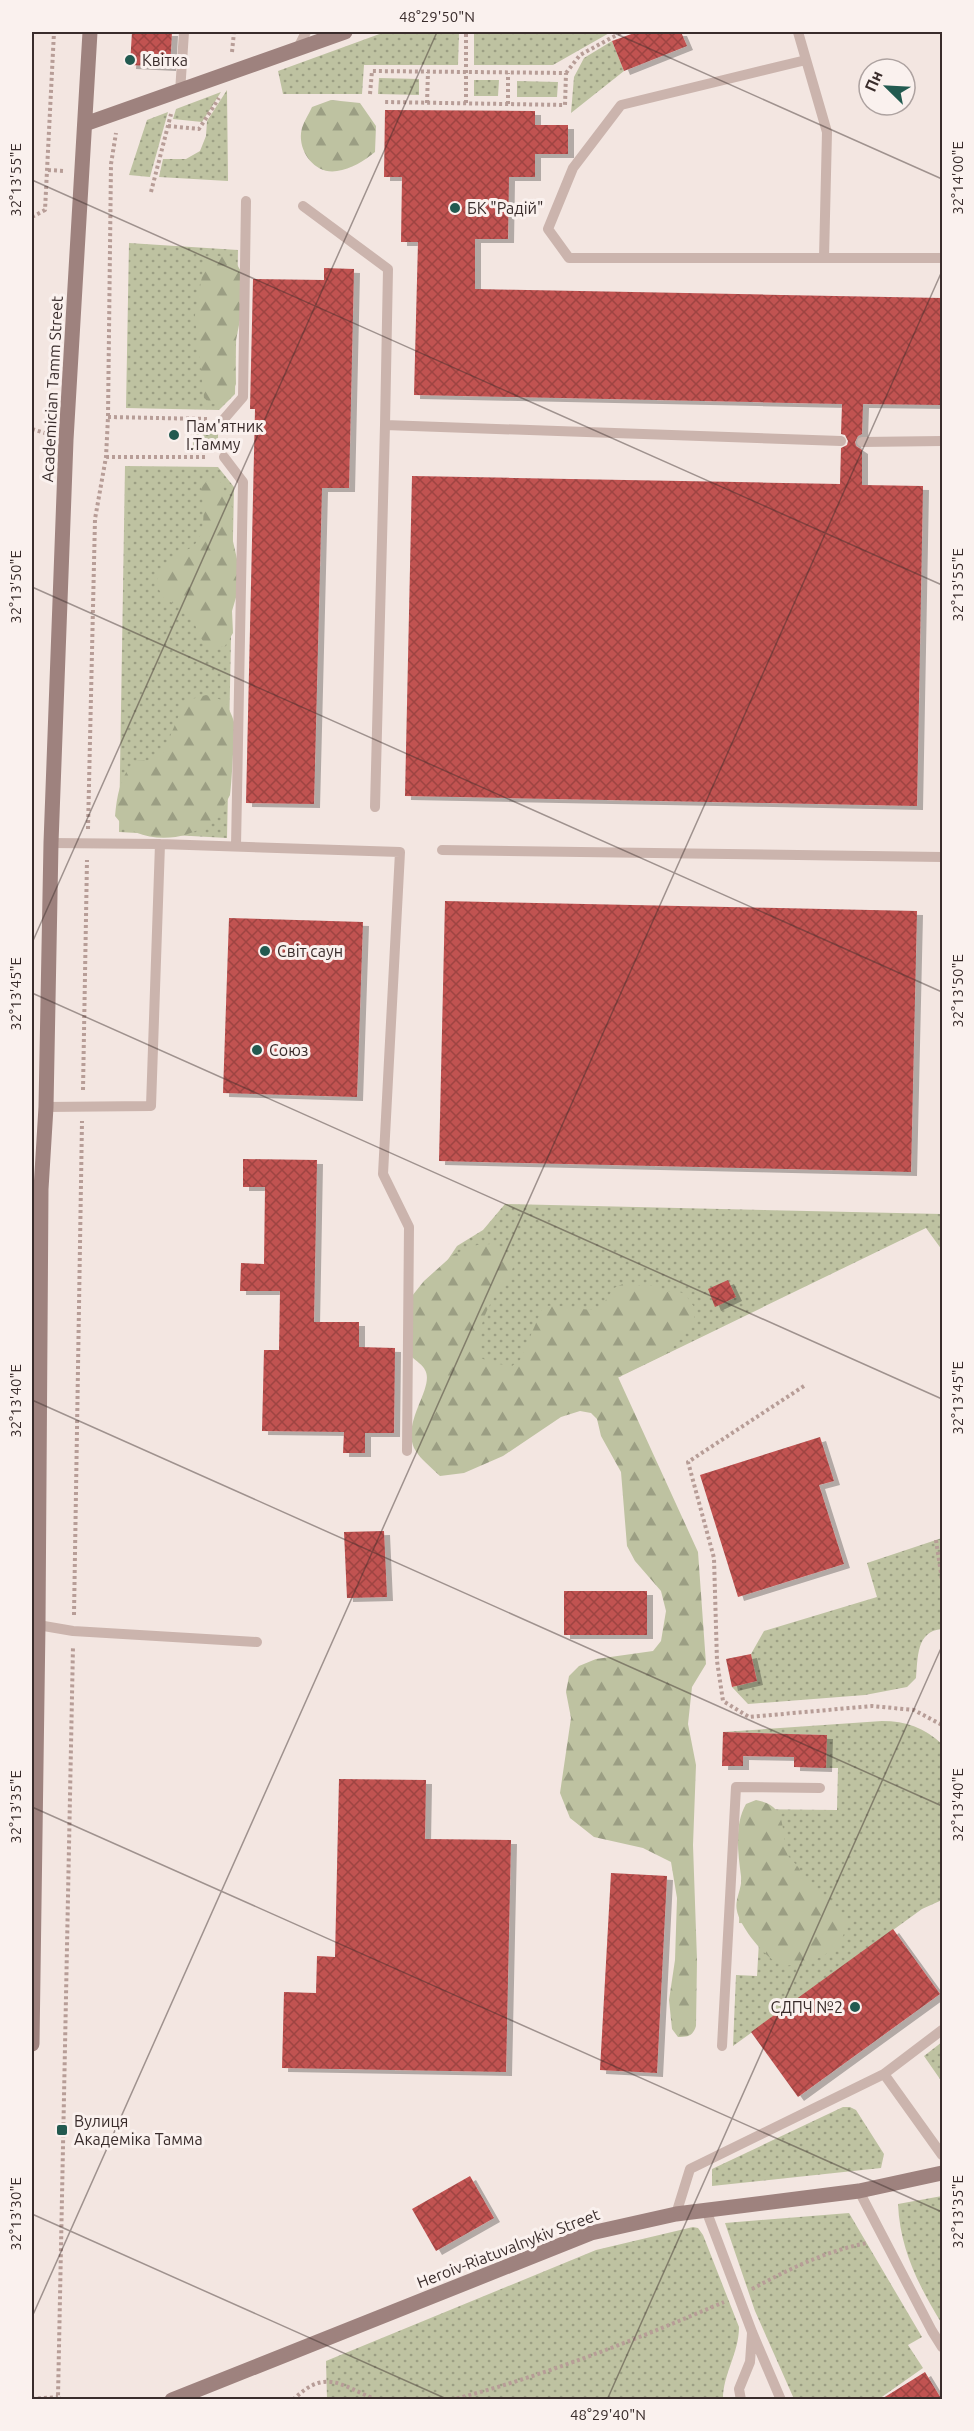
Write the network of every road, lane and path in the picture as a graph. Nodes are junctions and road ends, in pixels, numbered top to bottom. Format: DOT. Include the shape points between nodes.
graph roads {
  1 [pos="54,32"];
  2 [pos="90,32"];
  3 [pos="184,32"];
  4 [pos="234,32"];
  5 [pos="306,32"];
  6 [pos="345,32"];
  7 [pos="466,32"];
  8 [pos="622,32"];
  9 [pos="798,32"];
  10 [pos="297,50"];
  11 [pos="232,56"];
  12 [pos="806,60"];
  13 [pos="428,72"];
  14 [pos="466,72"];
  15 [pos="508,73"];
  16 [pos="566,73"];
  17 [pos="224,91"];
  18 [pos="180,92"];
  19 [pos="370,94"];
  20 [pos="385,102"];
  21 [pos="427,102"];
  22 [pos="466,103"];
  23 [pos="508,104"];
  24 [pos="172,111"];
  25 [pos="120,112"];
  26 [pos="85,124"];
  27 [pos="168,126"];
  28 [pos="151,192"];
  29 [pos="246,201"];
  30 [pos="303,207"];
  31 [pos="32,217"];
  32 [pos="824,258"];
  33 [pos="942,258"];
  34 [pos="108,417"];
  35 [pos="224,419"];
  36 [pos="384,425"];
  37 [pos="841,441"];
  38 [pos="942,441"];
  39 [pos="862,442"];
  40 [pos="106,457"];
  41 [pos="224,457"];
  42 [pos="375,807"];
  43 [pos="51,843"];
  44 [pos="87,843"];
  45 [pos="160,844"];
  46 [pos="236,846"];
  47 [pos="442,850"];
  48 [pos="942,857"];
  49 [pos="46,1107"];
  50 [pos="82,1107"];
  51 [pos="804,1386"];
  52 [pos="407,1450"];
  53 [pos="936,1540"];
  54 [pos="942,1580"];
  55 [pos="38,1625"];
  56 [pos="73,1631"];
  57 [pos="256,1642"];
  58 [pos="34,1716"];
  59 [pos="942,1725"];
  60 [pos="820,1788"];
  61 [pos="942,2030"];
  62 [pos="32,2044"];
  63 [pos="722,2046"];
  64 [pos="884,2074"];
  65 [pos="942,2156"];
  66 [pos="942,2174"];
  67 [pos="860,2191"];
  68 [pos="706,2210"];
  69 [pos="676,2214"];
  70 [pos="884,2239"];
  71 [pos="739,2296"];
  72 [pos="752,2332"];
  73 [pos="942,2347"];
  74 [pos="60,2398"];
  75 [pos="32,2399"];
  76 [pos="172,2400"];
  77 [pos="293,2400"];
  78 [pos="377,2400"];
  79 [pos="451,2400"];
  80 [pos="741,2400"];
  81 [pos="781,2400"];
  1 -- 31 [label="path" via="45,210"];
  2 -- 26 [label="main road, Academician Tamm Street"];
  3 -- 18 [label="lane"];
  4 -- 11 [label="path"];
  5 -- 10 [label="lane"];
  6 -- 10 [label="main road"];
  7 -- 14 [label="path"];
  8 -- 16 [label="path" via="580,55"];
  9 -- 12 [label="lane"];
  10 -- 18 [label="main road"];
  12 -- 32 [label="lane" via="827,132"];
  12 -- 32 [label="lane" via="621,105 573,168 548,229 569,258"];
  13 -- 14 [label="path"];
  13 -- 19 [label="path" via="372,71"];
  13 -- 21 [label="path"];
  14 -- 15 [label="path"];
  14 -- 22 [label="path"];
  15 -- 16 [label="path"];
  15 -- 23 [label="path"];
  16 -- 23 [label="path" via="565,105"];
  17 -- 27 [label="path" via="199,129"];
  18 -- 25 [label="main road"];
  20 -- 21 [label="path"];
  21 -- 22 [label="path"];
  22 -- 23 [label="path"];
  24 -- 27 [label="path"];
  25 -- 26 [label="main road"];
  25 -- 34 [label="path" via="111,164"];
  26 -- 43 [label="main road, Academician Tamm Street" via="66,440"];
  27 -- 28 [label="path"];
  29 -- 35 [label="lane" via="243,397"];
  30 -- 36 [label="lane" via="388,268"];
  32 -- 33 [label="lane"];
  34 -- 35 [label="path"];
  34 -- 40 [label="path"];
  36 -- 37 [label="lane"];
  36 -- 42 [label="lane"];
  38 -- 39 [label="lane"];
  40 -- 41 [label="path"];
  40 -- 44 [label="path" via="95,519"];
  41 -- 46 [label="lane" via="243,482"];
  43 -- 44 [label="lane"];
  43 -- 49 [label="main road, Academician Tamm Street"];
  44 -- 45 [label="lane"];
  44 -- 50 [label="path"];
  45 -- 46 [label="lane"];
  45 -- 50 [label="lane" via="152,1106"];
  46 -- 52 [label="lane" via="400,852 383,1174 409,1227"];
  47 -- 48 [label="lane"];
  49 -- 50 [label="lane"];
  49 -- 55 [label="main road, Academician Tamm Street" via="41,1189"];
  50 -- 56 [label="path"];
  51 -- 59 [label="path" via="688,1462 714,1558 717,1661 723,1701 749,1717 872,1706 914,1710"];
  53 -- 54 [label="path"];
  55 -- 56 [label="lane"];
  55 -- 58 [label="main road, Academician Tamm Street"];
  56 -- 57 [label="lane"];
  56 -- 74 [label="path"];
  58 -- 62 [label="main road, Academician Tamm Street"];
  60 -- 63 [label="lane" via="736,1787"];
  61 -- 64 [label="lane"];
  64 -- 65 [label="lane"];
  64 -- 69 [label="lane" via="690,2169"];
  66 -- 67 [label="main road, Heroiv-Riatuvalnykiv Street"];
  67 -- 68 [label="main road, Heroiv-Riatuvalnykiv Street"];
  67 -- 70 [label="lane"];
  68 -- 69 [label="main road, Heroiv-Riatuvalnykiv Street"];
  68 -- 71 [label="lane"];
  69 -- 76 [label="main road, Heroiv-Riatuvalnykiv Street" via="591,2233"];
  70 -- 71 [label="path" via="810,2259"];
  70 -- 73 [label="lane"];
  71 -- 72 [label="lane"];
  71 -- 79 [label="path" via="569,2363"];
  72 -- 80 [label="lane" via="750,2362 739,2390"];
  72 -- 81 [label="lane"];
  74 -- 75 [label="path"];
  77 -- 78 [label="path" via="315,2383 330,2380"];
}
